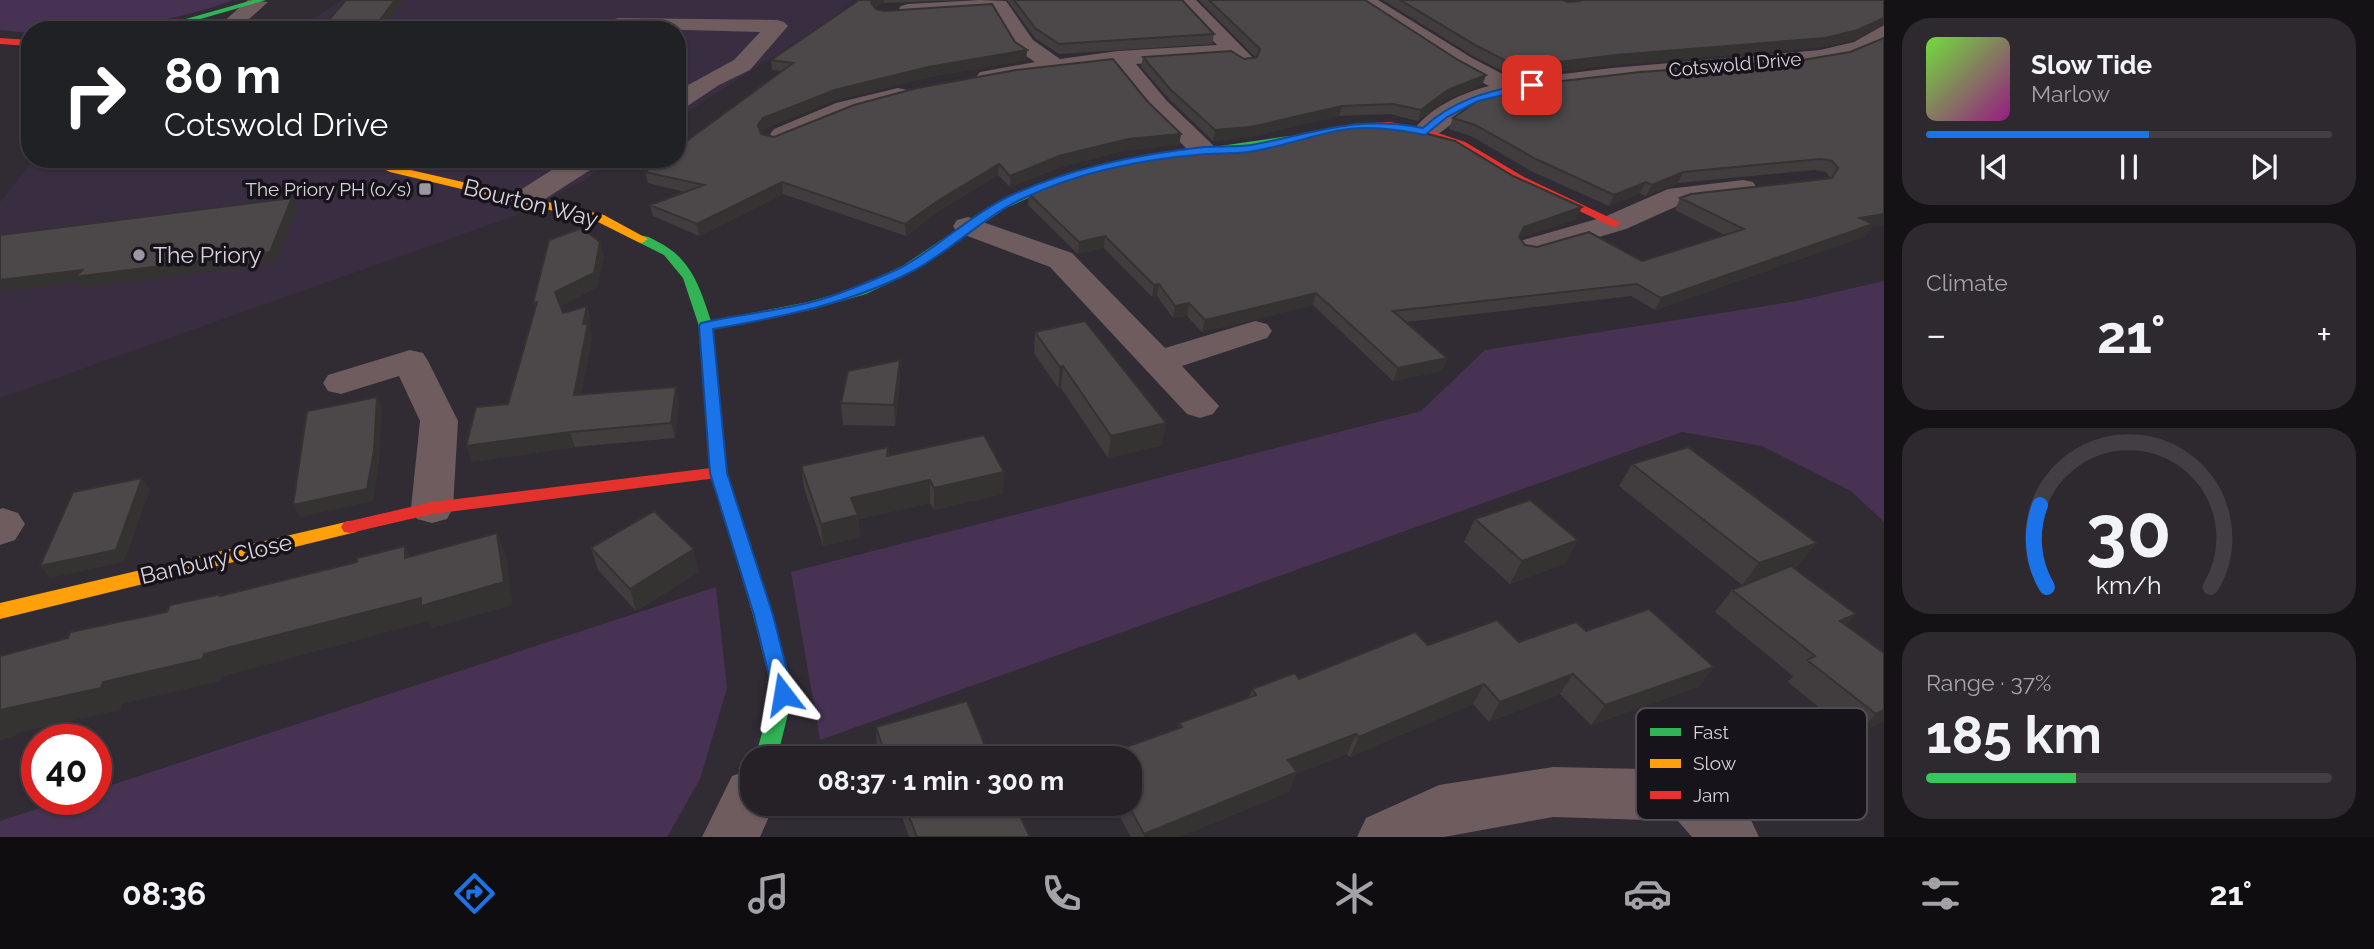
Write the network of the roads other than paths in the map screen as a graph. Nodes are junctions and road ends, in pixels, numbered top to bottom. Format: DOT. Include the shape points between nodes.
graph roads {
  1 [pos="1185,0"];
  2 [pos="1364,0"];
  3 [pos="260,1"];
  4 [pos="884,12"];
  5 [pos="185,21"];
  6 [pos="235,21"];
  7 [pos="686,25"];
  8 [pos="1881,37"];
  9 [pos="1118,58"];
  10 [pos="1053,65"];
  11 [pos="966,80"];
  12 [pos="1511,88"];
  13 [pos="917,90"];
  14 [pos="686,97"];
  15 [pos="1339,127"];
  16 [pos="1425,132"];
  17 [pos="1301,136"];
  18 [pos="774,137"];
  19 [pos="1204,151"];
  20 [pos="389,168"];
  21 [pos="573,168"];
  22 [pos="1774,185"];
  23 [pos="524,200"];
  24 [pos="1615,223"];
  25 [pos="968,226"];
  26 [pos="1531,248"];
  27 [pos="706,326"];
  28 [pos="1255,331"];
  29 [pos="1158,362"];
  30 [pos="341,383"];
  31 [pos="1200,406"];
  32 [pos="719,473"];
  33 [pos="432,508"];
  34 [pos="0,611"];
  35 [pos="769,746"];
  36 [pos="1636,794"];
  37 [pos="741,816"];
  38 [pos="1714,820"];
  39 [pos="731,837"];
  40 [pos="1386,837"];
  41 [pos="1730,837"];
  1 -- 9 [label="street" via="1240,57"];
  2 -- 12 [label="street"];
  3 -- 5 [label="main road"];
  3 -- 6 [label="street"];
  4 -- 10 [label="street" via="999,5 1026,45"];
  7 -- 14 [label="street" via="777,26 742,65"];
  8 -- 12 [label="street, Cotswold Drive" via="1850,51 1805,59 1597,76"];
  9 -- 10 [label="street"];
  9 -- 19 [label="street"];
  10 -- 11 [label="street"];
  12 -- 16 [label="street, Cotswold Drive" via="1475,98 1443,115"];
  13 -- 18 [label="street" via="845,108"];
  15 -- 16 [label="main road" via="1390,125"];
  16 -- 24 [label="main road" via="1461,144 1520,179"];
  17 -- 19 [label="main road" via="1249,148"];
  19 -- 25 [label="main road" via="1127,161 1069,176 1017,197"];
  20 -- 23 [label="main road, Bourton Way"];
  21 -- 23 [label="street"];
  22 -- 24 [label="street" via="1678,195"];
  23 -- 27 [label="main road, Bourton Way" via="600,218 668,251 689,277"];
  24 -- 26 [label="street"];
  25 -- 27 [label="main road" via="908,268 844,297"];
  25 -- 29 [label="street" via="1061,260"];
  27 -- 32 [label="main road, Bourton Way"];
  28 -- 29 [label="street"];
  29 -- 31 [label="street"];
  30 -- 33 [label="street" via="410,361 439,421"];
  32 -- 33 [label="main road, Banbury Close"];
  32 -- 35 [label="main road, Bourton Way" via="783,694"];
  33 -- 34 [label="main road, Banbury Close"];
  36 -- 40 [label="street" via="1553,792 1438,811"];
  37 -- 39 [label="street"];
  38 -- 41 [label="street"];
}
